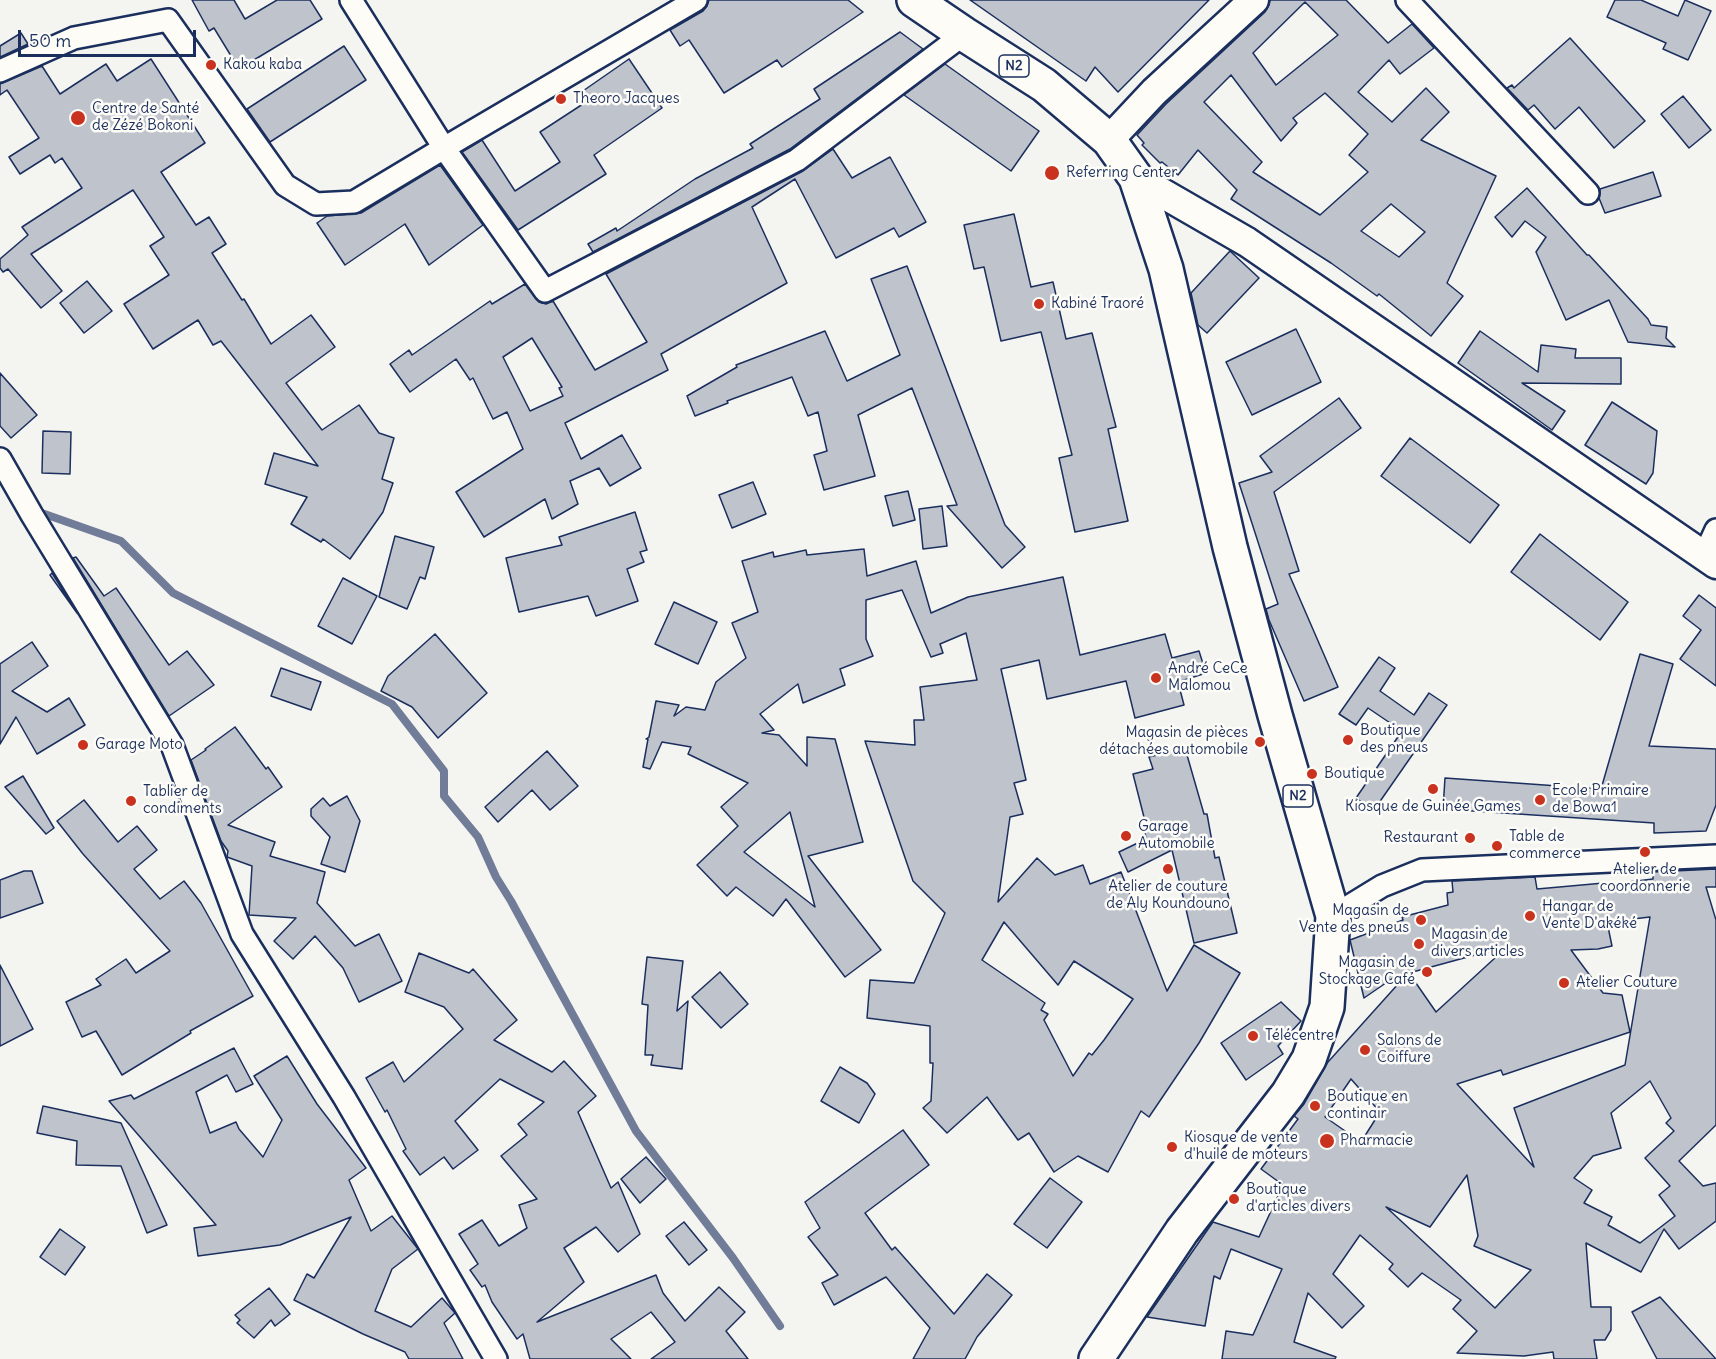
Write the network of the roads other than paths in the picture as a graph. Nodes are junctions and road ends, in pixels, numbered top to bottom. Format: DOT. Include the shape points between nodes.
graph roads {
  1 [pos="351,0"];
  2 [pos="696,0"];
  3 [pos="914,0"];
  4 [pos="1254,0"];
  5 [pos="1407,0"];
  6 [pos="964,34"];
  7 [pos="0,71"];
  8 [pos="1109,140"];
  9 [pos="444,148"];
  10 [pos="1136,178"];
  11 [pos="1588,193"];
  12 [pos="0,459"];
  13 [pos="1716,530"];
  14 [pos="1710,560"];
  15 [pos="1716,856"];
  16 [pos="1333,916"];
  17 [pos="496,1359"];
  18 [pos="1096,1359"];
  1 -- 9 [label="street"];
  2 -- 9 [label="street"];
  3 -- 6 [label="highway, N2"];
  4 -- 8 [label="main road" via="1154,92"];
  5 -- 11 [label="street"];
  6 -- 8 [label="highway, N2" via="1044,85"];
  6 -- 9 [label="street" via="797,160 545,291"];
  7 -- 9 [label="street" via="74,38 168,20 285,185 316,204 354,202"];
  8 -- 10 [label="highway, N2"];
  10 -- 14 [label="main road" via="1247,242"];
  10 -- 16 [label="highway, N2" via="1166,268 1230,547"];
  12 -- 17 [label="street" via="172,745 242,934 344,1097"];
  13 -- 14 [label="street"];
  15 -- 16 [label="street" via="1422,870 1382,886"];
  16 -- 18 [label="highway, N2" via="1327,1007 1309,1059 1288,1094 1182,1231"];
}
